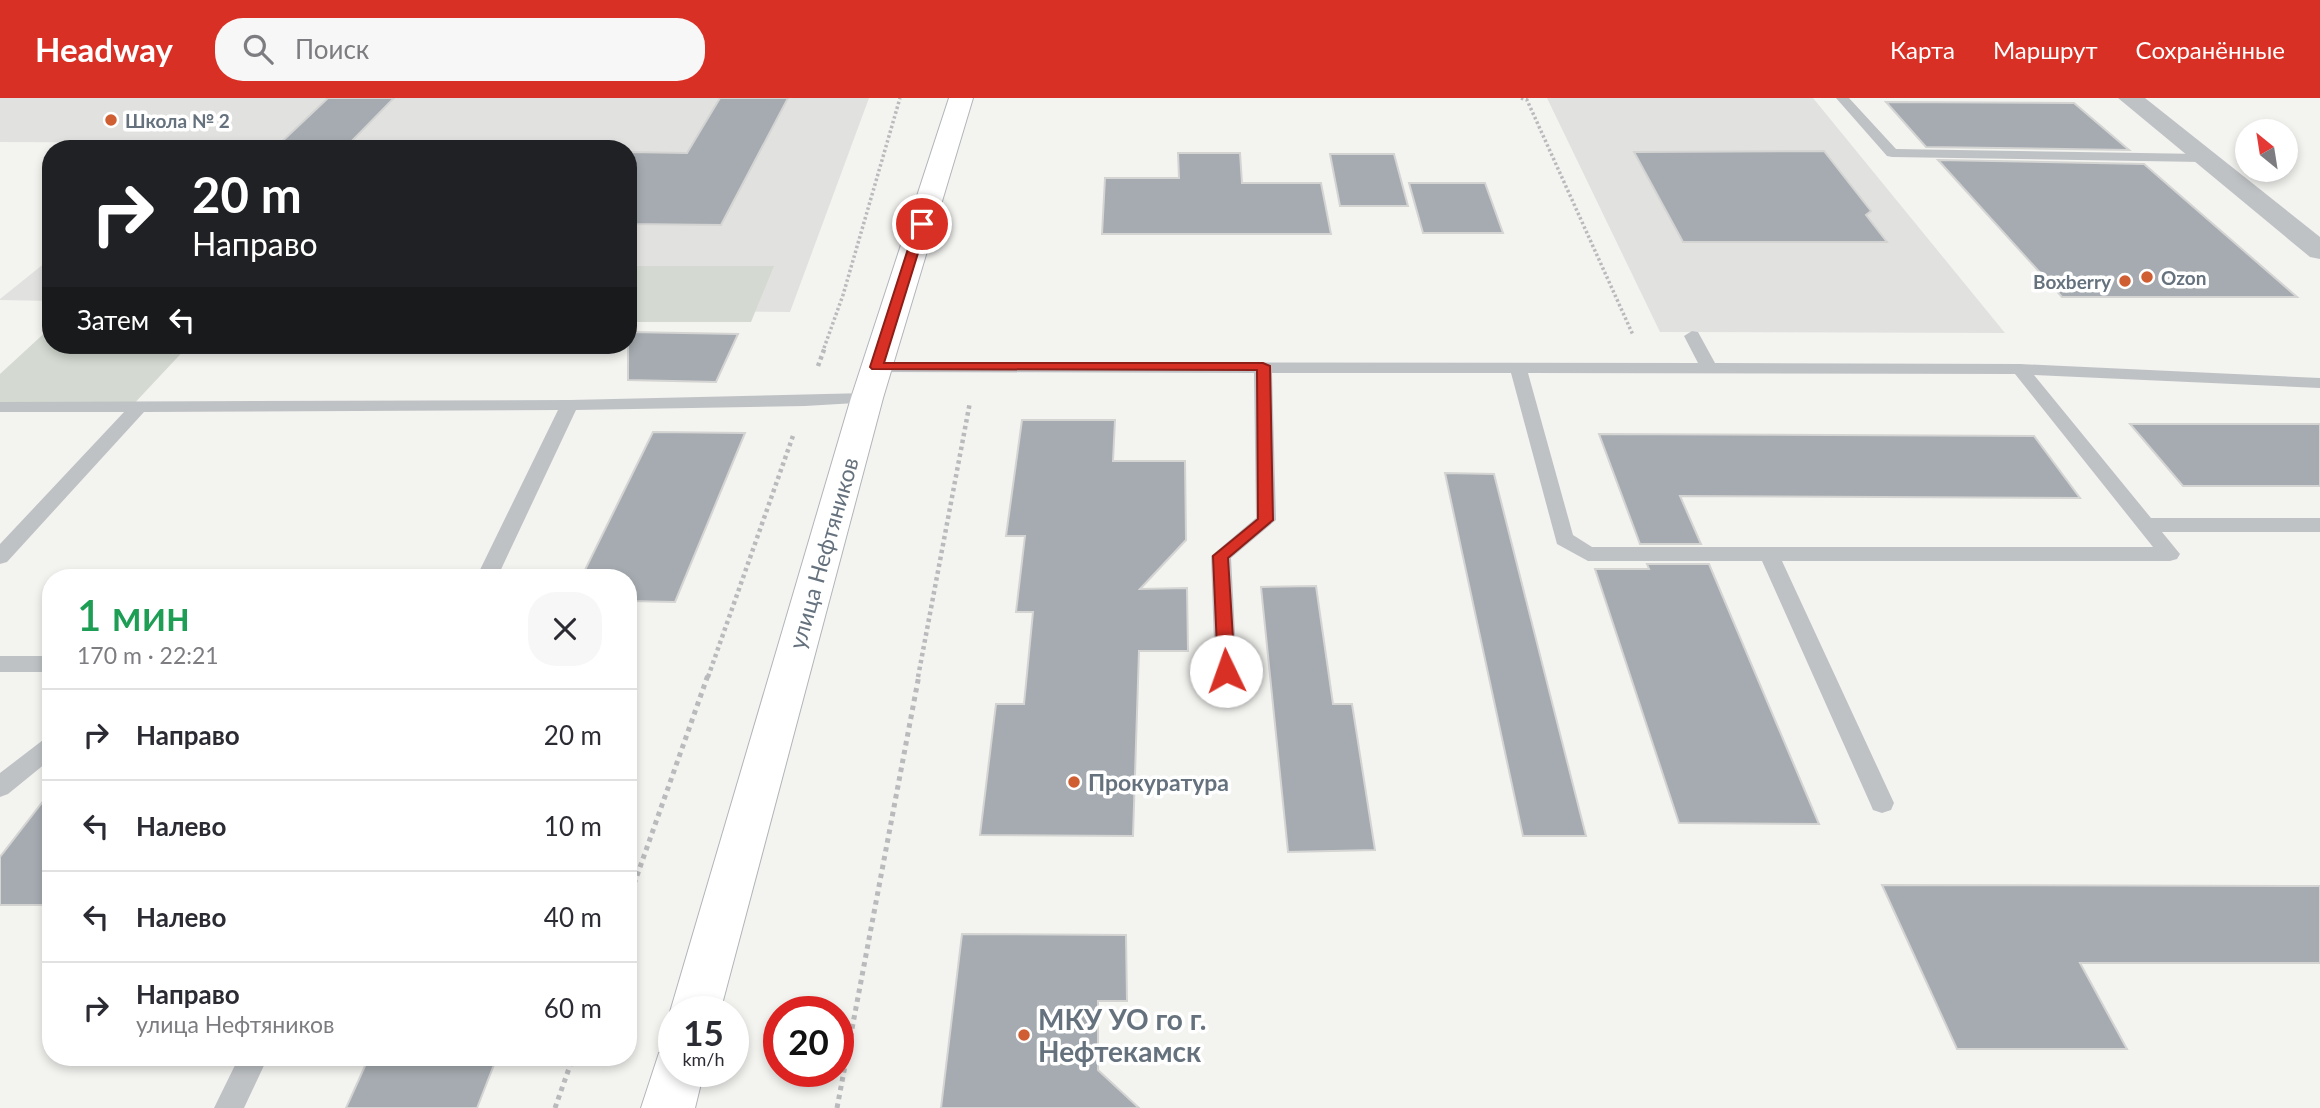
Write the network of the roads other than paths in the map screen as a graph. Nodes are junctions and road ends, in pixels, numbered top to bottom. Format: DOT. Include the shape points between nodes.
graph roads {
  1 [pos="961,98"];
  2 [pos="1842,98"];
  3 [pos="2130,98"];
  4 [pos="2202,158"];
  5 [pos="2320,251"];
  6 [pos="1692,336"];
  7 [pos="1263,366"];
  8 [pos="1518,367"];
  9 [pos="1709,368"];
  10 [pos="2020,369"];
  11 [pos="872,382"];
  12 [pos="2320,383"];
  13 [pos="570,405"];
  14 [pos="0,407"];
  15 [pos="138,408"];
  16 [pos="2146,525"];
  17 [pos="2320,525"];
  18 [pos="1769,554"];
  19 [pos="0,557"];
  20 [pos="490,569"];
  21 [pos="0,664"];
  22 [pos="42,664"];
  23 [pos="1226,671"];
  24 [pos="42,754"];
  25 [pos="0,787"];
  26 [pos="1882,803"];
  27 [pos="699,996"];
  28 [pos="250,1066"];
  29 [pos="674,1087"];
  30 [pos="229,1108"];
  31 [pos="668,1108"];
  1 -- 11 [label="main road, улица Нефтяников"];
  2 -- 4 [label="lane" via="1892,153"];
  3 -- 4 [label="street"];
  4 -- 5 [label="street"];
  6 -- 9 [label="lane"];
  7 -- 8 [label="lane"];
  7 -- 11 [label="lane" via="977,366"];
  7 -- 23 [label="lane" via="1266,520 1221,556"];
  8 -- 9 [label="lane"];
  8 -- 18 [label="lane" via="1564,539 1587,554"];
  9 -- 10 [label="lane"];
  10 -- 12 [label="lane"];
  10 -- 16 [label="lane"];
  11 -- 13 [label="lane" via="805,401"];
  11 -- 27 [label="main road, улица Нефтяников"];
  13 -- 15 [label="lane"];
  13 -- 20 [label="lane"];
  14 -- 15 [label="lane"];
  15 -- 19 [label="lane"];
  16 -- 17 [label="lane"];
  16 -- 18 [label="lane" via="2170,554"];
  18 -- 26 [label="lane"];
  21 -- 22 [label="lane"];
  24 -- 25 [label="lane"];
  28 -- 30 [label="lane"];
  29 -- 31 [label="main road"];
}
